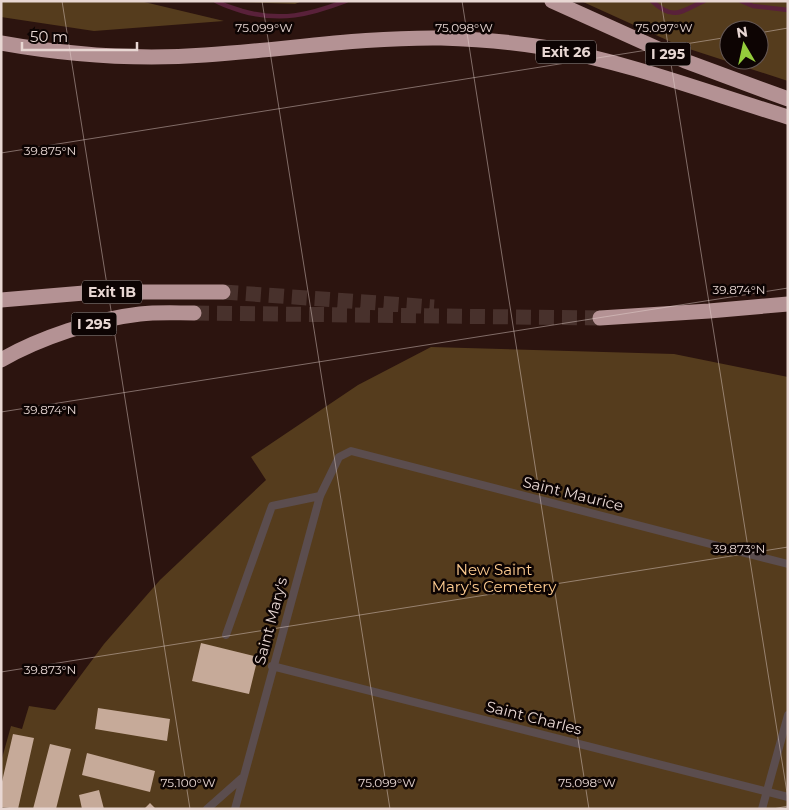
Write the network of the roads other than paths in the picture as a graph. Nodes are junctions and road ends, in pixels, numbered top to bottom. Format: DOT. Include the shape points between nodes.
graph roads {
  1 [pos="552,1"];
  2 [pos="1,43"];
  3 [pos="788,99"];
  4 [pos="788,117"];
  5 [pos="223,292"];
  6 [pos="1,300"];
  7 [pos="788,304"];
  8 [pos="194,313"];
  9 [pos="600,318"];
  10 [pos="1,360"];
  11 [pos="351,451"];
  12 [pos="320,496"];
  13 [pos="788,564"];
  14 [pos="226,635"];
  15 [pos="272,666"];
  16 [pos="788,715"];
  17 [pos="242,778"];
  18 [pos="767,791"];
  19 [pos="788,797"];
  20 [pos="207,809"];
  21 [pos="235,809"];
  22 [pos="762,809"];
  1 -- 3 [label="highway, I 295" via="685,61"];
  2 -- 4 [label="highway, Exit 26" via="74,53 149,57 395,39 440,38 511,43 616,64"];
  5 -- 6 [label="highway, Exit 1B" via="105,292"];
  7 -- 9 [label="highway"];
  8 -- 10 [label="highway, I 295" via="140,314 115,319 54,336"];
  11 -- 12 [label="lane, Saint Mary's" via="339,457"];
  11 -- 13 [label="lane, Saint Maurice"];
  12 -- 14 [label="lane" via="272,506"];
  12 -- 15 [label="lane, Saint Mary's"];
  15 -- 17 [label="lane, Saint Mary's"];
  15 -- 18 [label="lane, Saint Charles"];
  16 -- 18 [label="lane"];
  17 -- 20 [label="lane"];
  17 -- 21 [label="lane, Saint Mary's"];
  18 -- 19 [label="lane, Saint Charles"];
  18 -- 22 [label="lane"];
}
